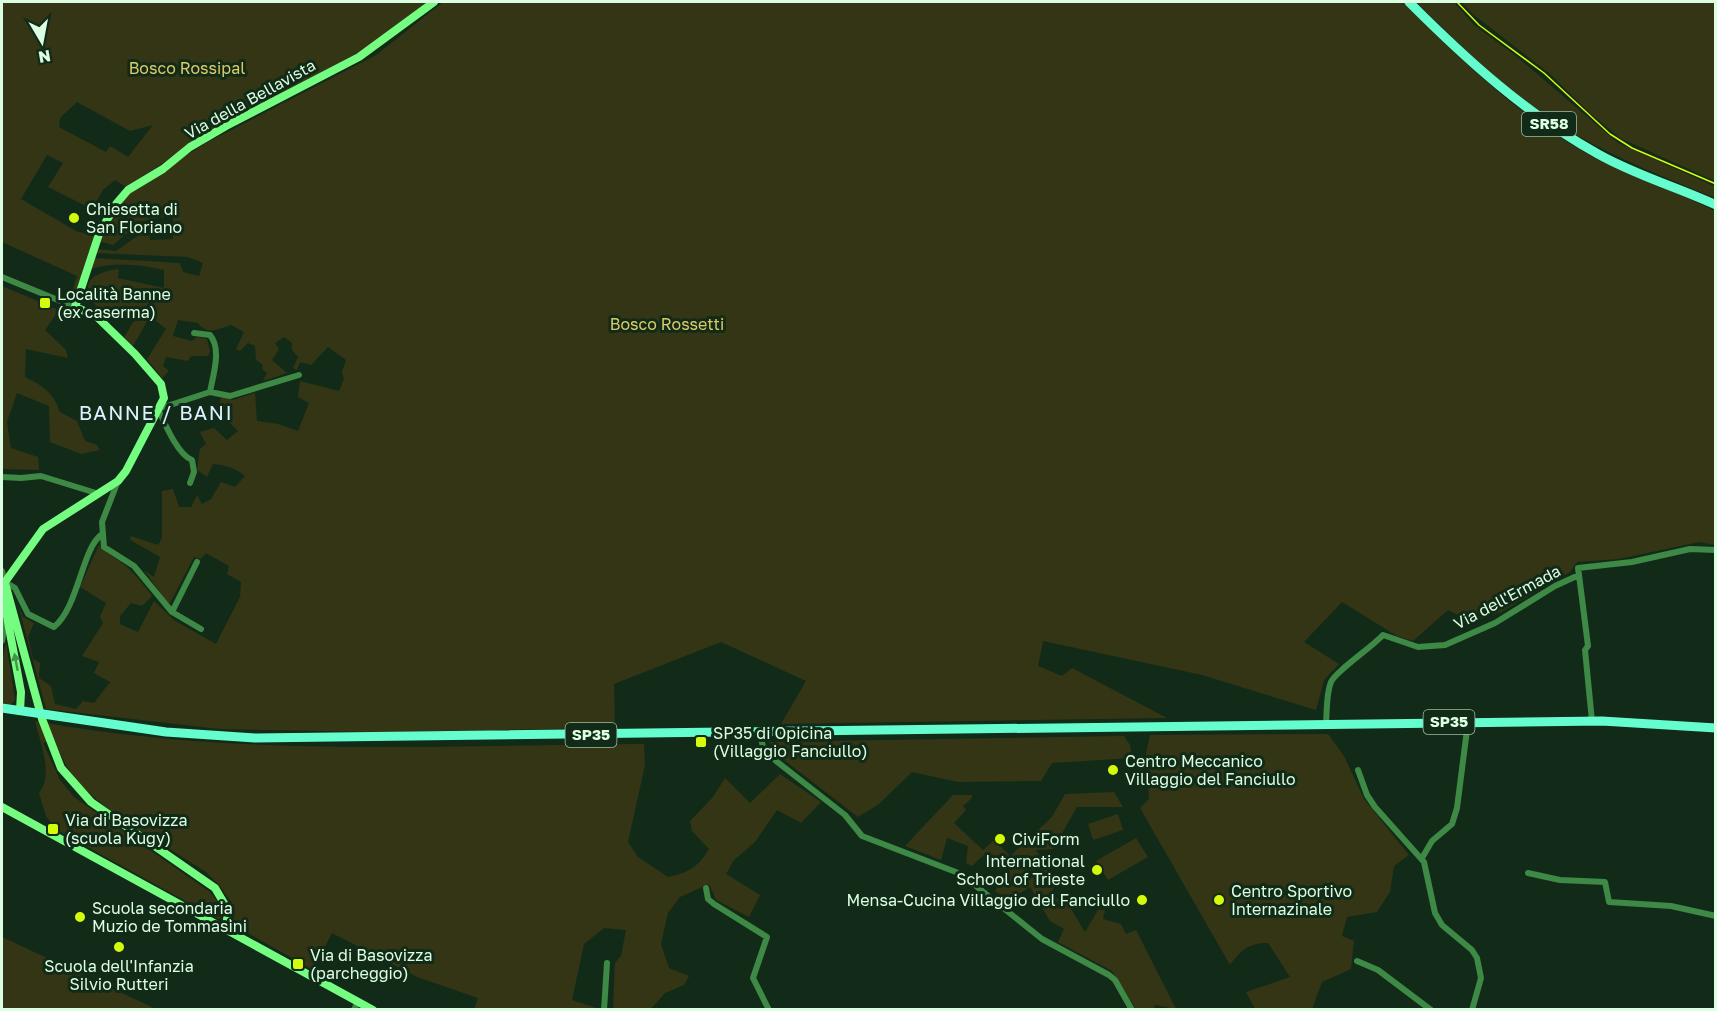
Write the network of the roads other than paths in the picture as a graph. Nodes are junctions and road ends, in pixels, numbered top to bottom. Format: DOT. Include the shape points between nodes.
graph roads {
  1 [pos="434,2"];
  2 [pos="1409,2"];
  3 [pos="1716,205"];
  4 [pos="2,277"];
  5 [pos="75,307"];
  6 [pos="195,333"];
  7 [pos="299,375"];
  8 [pos="164,388"];
  9 [pos="210,392"];
  10 [pos="174,402"];
  11 [pos="160,409"];
  12 [pos="2,477"];
  13 [pos="118,481"];
  14 [pos="190,483"];
  15 [pos="96,493"];
  16 [pos="101,535"];
  17 [pos="1716,550"];
  18 [pos="197,562"];
  19 [pos="2,571"];
  20 [pos="1579,575"];
  21 [pos="5,582"];
  22 [pos="6,612"];
  23 [pos="172,612"];
  24 [pos="201,629"];
  25 [pos="2,641"];
  26 [pos="2,708"];
  27 [pos="20,711"];
  28 [pos="1592,721"];
  29 [pos="1468,722"];
  30 [pos="1326,724"];
  31 [pos="1716,728"];
  32 [pos="760,733"];
  33 [pos="1358,770"];
  34 [pos="2,807"];
  35 [pos="1422,858"];
  36 [pos="1528,873"];
  37 [pos="706,888"];
  38 [pos="1716,916"];
  39 [pos="226,929"];
  40 [pos="1357,960"];
  41 [pos="607,963"];
  42 [pos="356,1005"];
  43 [pos="373,1010"];
  44 [pos="604,1010"];
  45 [pos="769,1010"];
  46 [pos="1132,1010"];
  47 [pos="1431,1010"];
  48 [pos="1472,1010"];
  1 -- 5 [label="street, Via della Bellavista" via="359,57 216,132 128,190 99,234"];
  2 -- 3 [label="main road, SR58" via="1482,72 1548,124 1613,162"];
  4 -- 5 [label="street"];
  5 -- 8 [label="street" via="105,323"];
  6 -- 9 [label="street" via="213,339 215,365"];
  7 -- 9 [label="street" via="230,396"];
  8 -- 10 [label="street"];
  8 -- 11 [label="street"];
  9 -- 10 [label="street"];
  10 -- 11 [label="street"];
  11 -- 13 [label="street"];
  11 -- 14 [label="street" via="167,433 183,455 192,460 194,472"];
  12 -- 15 [label="street" via="41,476"];
  13 -- 15 [label="street"];
  13 -- 16 [label="street"];
  15 -- 21 [label="street" via="44,529"];
  16 -- 21 [label="street" via="65,615 54,627 28,614 15,588"];
  16 -- 23 [label="street" via="107,551 134,566"];
  17 -- 20 [label="street, Via dell'Ermada" via="1690,549 1632,562 1578,567"];
  18 -- 23 [label="street"];
  19 -- 21 [label="street"];
  20 -- 28 [label="street, Via dell'Ermada"];
  20 -- 30 [label="street, Via dell'Ermada" via="1495,623 1445,645 1418,647 1383,635 1365,654 1335,675 1330,684"];
  21 -- 22 [label="street"];
  21 -- 39 [label="street" via="56,760 79,792 215,888 228,910"];
  22 -- 25 [label="street"];
  27 -- 22 [label="street, one-way" via="20,683"];
  23 -- 24 [label="street"];
  26 -- 27 [label="main road, SP35"];
  27 -- 32 [label="main road, SP35" via="166,732 255,738"];
  28 -- 29 [label="main road, SP35"];
  28 -- 31 [label="main road, SP35"];
  29 -- 30 [label="main road, SP35"];
  29 -- 35 [label="street" via="1452,824 1432,841"];
  30 -- 32 [label="main road, SP35"];
  32 -- 46 [label="street" via="763,747 776,761 845,815 862,836 961,874 1042,939 1109,975"];
  33 -- 35 [label="street" via="1375,807"];
  34 -- 39 [label="street"];
  35 -- 48 [label="street" via="1438,919 1447,932 1472,950 1480,968"];
  36 -- 38 [label="street" via="1560,880 1605,882 1609,902 1671,906"];
  37 -- 45 [label="street" via="708,899 714,904 767,937 753,978"];
  39 -- 42 [label="street"];
  40 -- 47 [label="street" via="1378,970"];
  41 -- 44 [label="street"];
  42 -- 43 [label="street"];
}
